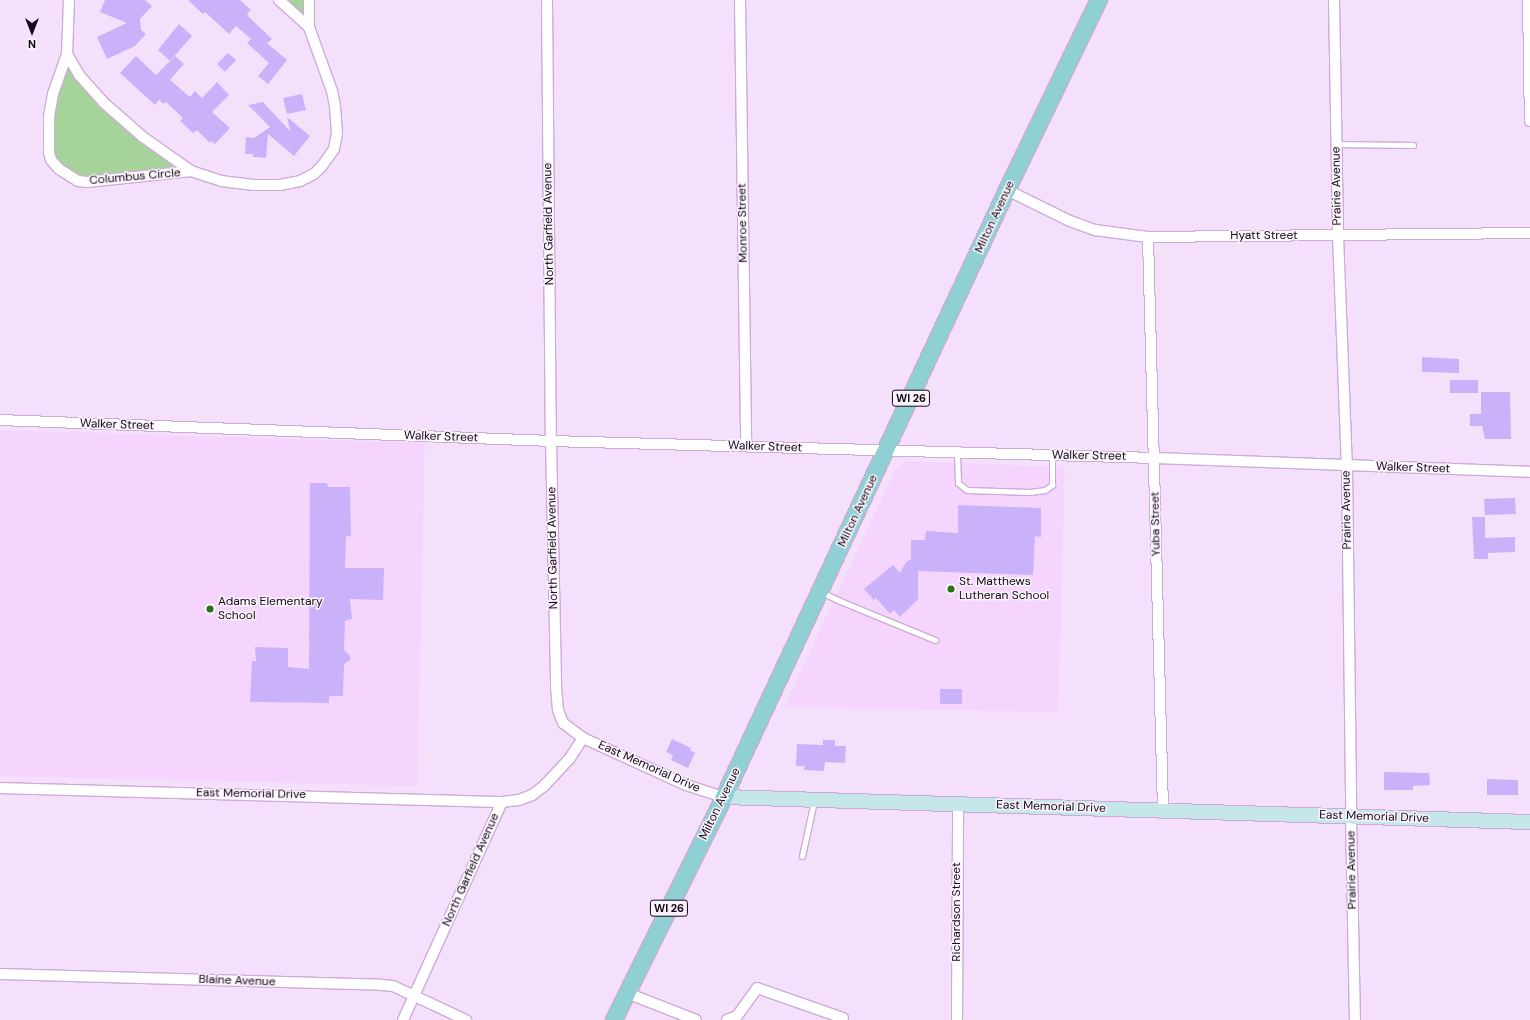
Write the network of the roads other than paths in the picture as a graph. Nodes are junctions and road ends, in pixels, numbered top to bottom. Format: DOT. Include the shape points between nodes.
graph roads {
  1 [pos="69,0"];
  2 [pos="279,0"];
  3 [pos="309,0"];
  4 [pos="547,0"];
  5 [pos="740,0"];
  6 [pos="1099,0"];
  7 [pos="1334,0"];
  8 [pos="1528,0"];
  9 [pos="309,28"];
  10 [pos="67,54"];
  11 [pos="1530,121"];
  12 [pos="1336,144"];
  13 [pos="1413,145"];
  14 [pos="191,171"];
  15 [pos="1007,190"];
  16 [pos="1530,233"];
  17 [pos="1148,236"];
  18 [pos="1338,236"];
  19 [pos="0,420"];
  20 [pos="551,441"];
  21 [pos="746,446"];
  22 [pos="886,451"];
  23 [pos="957,453"];
  24 [pos="1052,455"];
  25 [pos="1154,458"];
  26 [pos="1347,465"];
  27 [pos="1530,472"];
  28 [pos="820,591"];
  29 [pos="935,640"];
  30 [pos="583,738"];
  31 [pos="0,788"];
  32 [pos="724,797"];
  33 [pos="814,800"];
  34 [pos="502,802"];
  35 [pos="958,804"];
  36 [pos="1163,811"];
  37 [pos="1351,816"];
  38 [pos="1530,822"];
  39 [pos="802,856"];
  40 [pos="0,974"];
  41 [pos="627,993"];
  42 [pos="414,995"];
  43 [pos="844,1018"];
  44 [pos="403,1020"];
  45 [pos="466,1020"];
  46 [pos="614,1020"];
  47 [pos="696,1020"];
  48 [pos="727,1020"];
  49 [pos="957,1020"];
  50 [pos="1355,1020"];
  1 -- 10 [label="street, Columbus Circle"];
  2 -- 9 [label="street, Columbus Circle"];
  3 -- 9 [label="street, Columbus Circle"];
  4 -- 20 [label="street, North Garfield Avenue"];
  5 -- 21 [label="street, Monroe Street"];
  6 -- 15 [label="main road, Milton Avenue / WI 26"];
  7 -- 12 [label="street, Prairie Avenue"];
  8 -- 11 [label="street"];
  9 -- 14 [label="street, Columbus Circle" via="335,106 336,143 328,159 307,178 280,185 238,184"];
  10 -- 14 [label="street, Columbus Circle" via="79,75 103,102 143,137"];
  10 -- 14 [label="street, Columbus Circle" via="53,94 49,116 49,152 51,160 59,169 87,182"];
  12 -- 13 [label="lane"];
  12 -- 18 [label="street, Prairie Avenue"];
  15 -- 17 [label="street, Hyatt Street" via="1070,221 1095,230"];
  15 -- 22 [label="main road, Milton Avenue / WI 26"];
  16 -- 18 [label="street, Hyatt Street"];
  17 -- 18 [label="street, Hyatt Street"];
  17 -- 25 [label="street, Yuba Street"];
  18 -- 26 [label="street, Prairie Avenue"];
  19 -- 20 [label="street, Walker Street"];
  20 -- 21 [label="street, Walker Street"];
  20 -- 30 [label="street, North Garfield Avenue" via="558,710 563,722"];
  21 -- 22 [label="street, Walker Street"];
  22 -- 23 [label="street, Walker Street"];
  22 -- 28 [label="main road, Milton Avenue / WI 26"];
  23 -- 24 [label="street, Walker Street"];
  23 -- 24 [label="lane" via="958,483 967,490 1030,492 1045,490 1052,485"];
  24 -- 25 [label="street, Walker Street"];
  25 -- 26 [label="street, Walker Street"];
  25 -- 36 [label="street, Yuba Street"];
  26 -- 27 [label="street, Walker Street"];
  26 -- 37 [label="street, Prairie Avenue"];
  28 -- 29 [label="lane"];
  28 -- 32 [label="main road, Milton Avenue / WI 26"];
  30 -- 32 [label="street, East Memorial Drive" via="686,785"];
  30 -- 34 [label="street, North Garfield Avenue" via="570,758 544,786 519,800"];
  31 -- 34 [label="street, East Memorial Drive"];
  32 -- 33 [label="main road, East Memorial Drive"];
  32 -- 41 [label="main road, Milton Avenue / WI 26"];
  33 -- 35 [label="main road, East Memorial Drive"];
  33 -- 39 [label="lane"];
  34 -- 42 [label="street, North Garfield Avenue"];
  35 -- 36 [label="main road, East Memorial Drive"];
  35 -- 49 [label="street, Richardson Street"];
  36 -- 37 [label="main road, East Memorial Drive"];
  37 -- 38 [label="main road, East Memorial Drive"];
  37 -- 50 [label="street, Prairie Avenue"];
  40 -- 42 [label="street, Blaine Avenue" via="382,985 393,986"];
  41 -- 46 [label="main road, Milton Avenue / WI 26"];
  41 -- 47 [label="street"];
  42 -- 44 [label="street, North Garfield Avenue"];
  42 -- 45 [label="street, Blaine Avenue"];
  43 -- 48 [label="street" via="757,988 736,1016"];
}
